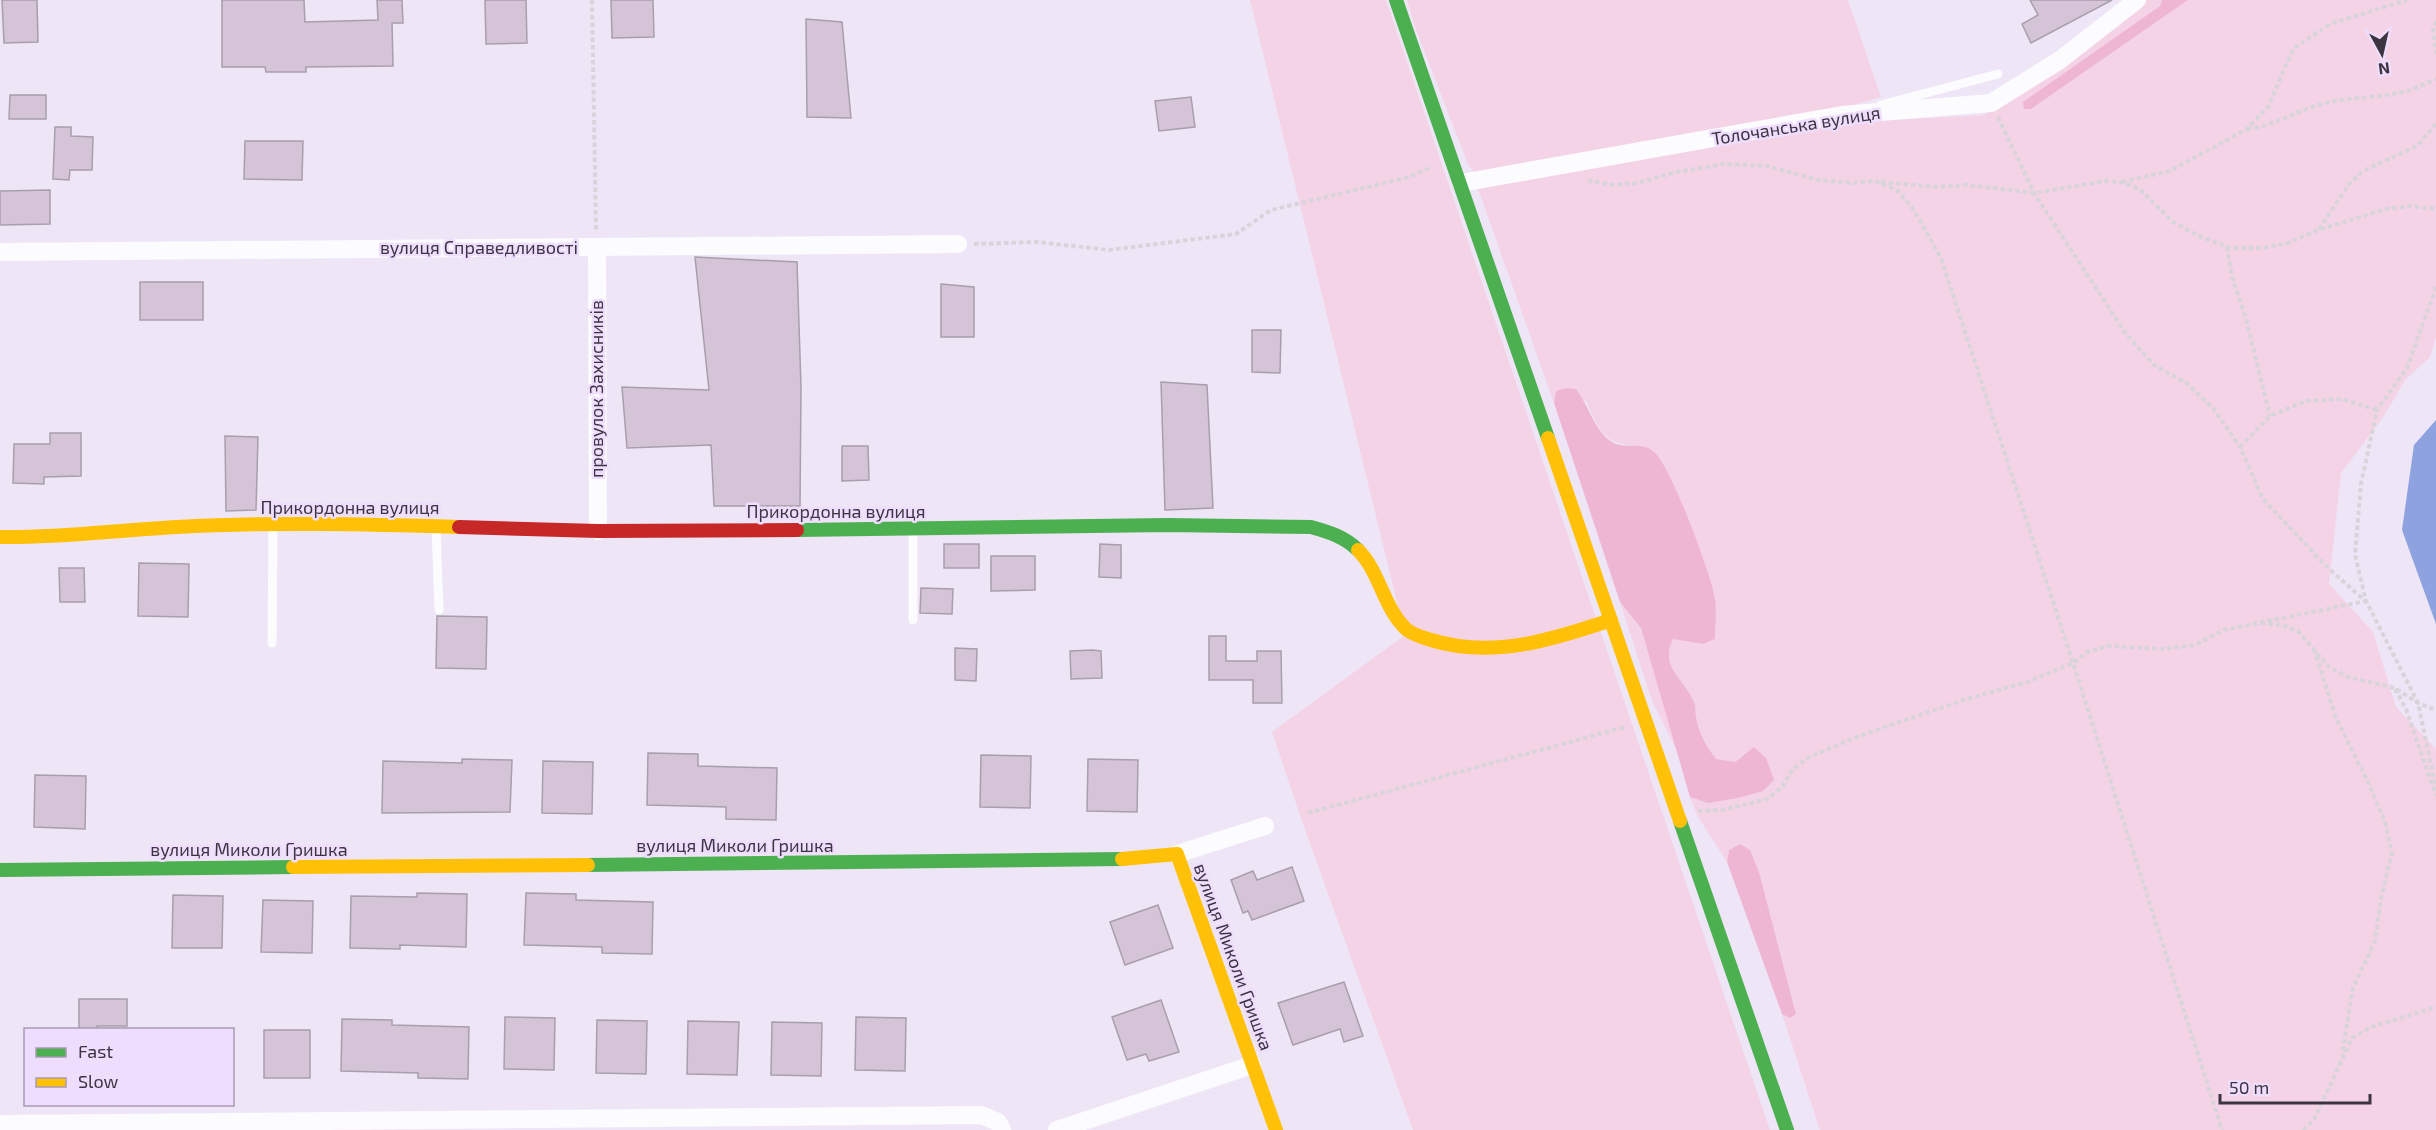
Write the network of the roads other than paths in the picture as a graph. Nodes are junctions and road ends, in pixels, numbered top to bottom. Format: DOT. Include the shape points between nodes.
graph roads {
  1 [pos="1396,0"];
  2 [pos="2137,0"];
  3 [pos="1998,74"];
  4 [pos="1842,115"];
  5 [pos="1461,183"];
  6 [pos="958,244"];
  7 [pos="597,247"];
  8 [pos="0,252"];
  9 [pos="273,525"];
  10 [pos="436,526"];
  11 [pos="913,530"];
  12 [pos="598,531"];
  13 [pos="0,537"];
  14 [pos="440,610"];
  15 [pos="913,620"];
  16 [pos="1611,620"];
  17 [pos="272,643"];
  18 [pos="1266,826"];
  19 [pos="1177,854"];
  20 [pos="0,870"];
  21 [pos="1252,1065"];
  22 [pos="0,1124"];
  23 [pos="1002,1130"];
  24 [pos="1057,1130"];
  25 [pos="1276,1130"];
  26 [pos="1787,1130"];
  1 -- 5 [label="street"];
  2 -- 4 [label="street, Толочанська вулиця" via="2060,60 1991,103"];
  3 -- 4 [label="lane"];
  4 -- 5 [label="street, Толочанська вулиця"];
  5 -- 16 [label="street"];
  6 -- 7 [label="street, вулиця Справедливості"];
  7 -- 8 [label="street, вулиця Справедливості"];
  7 -- 12 [label="street, провулок Захисників"];
  9 -- 10 [label="street, Прикордонна вулиця"];
  9 -- 13 [label="street, Прикордонна вулиця"];
  9 -- 17 [label="lane"];
  10 -- 12 [label="street, Прикордонна вулиця"];
  10 -- 14 [label="lane"];
  11 -- 12 [label="street, Прикордонна вулиця"];
  11 -- 15 [label="lane"];
  11 -- 16 [label="street, Прикордонна вулиця" via="1311,526 1333,530 1352,543 1366,557 1392,613 1406,631 1443,645 1496,648 1549,641"];
  16 -- 26 [label="street"];
  18 -- 19 [label="street"];
  19 -- 20 [label="street, вулиця Миколи Гришка" via="1113,860"];
  19 -- 21 [label="street, вулиця Миколи Гришка"];
  21 -- 24 [label="street"];
  21 -- 25 [label="street, вулиця Миколи Гришка"];
  22 -- 23 [label="street" via="981,1115 998,1122"];
}
